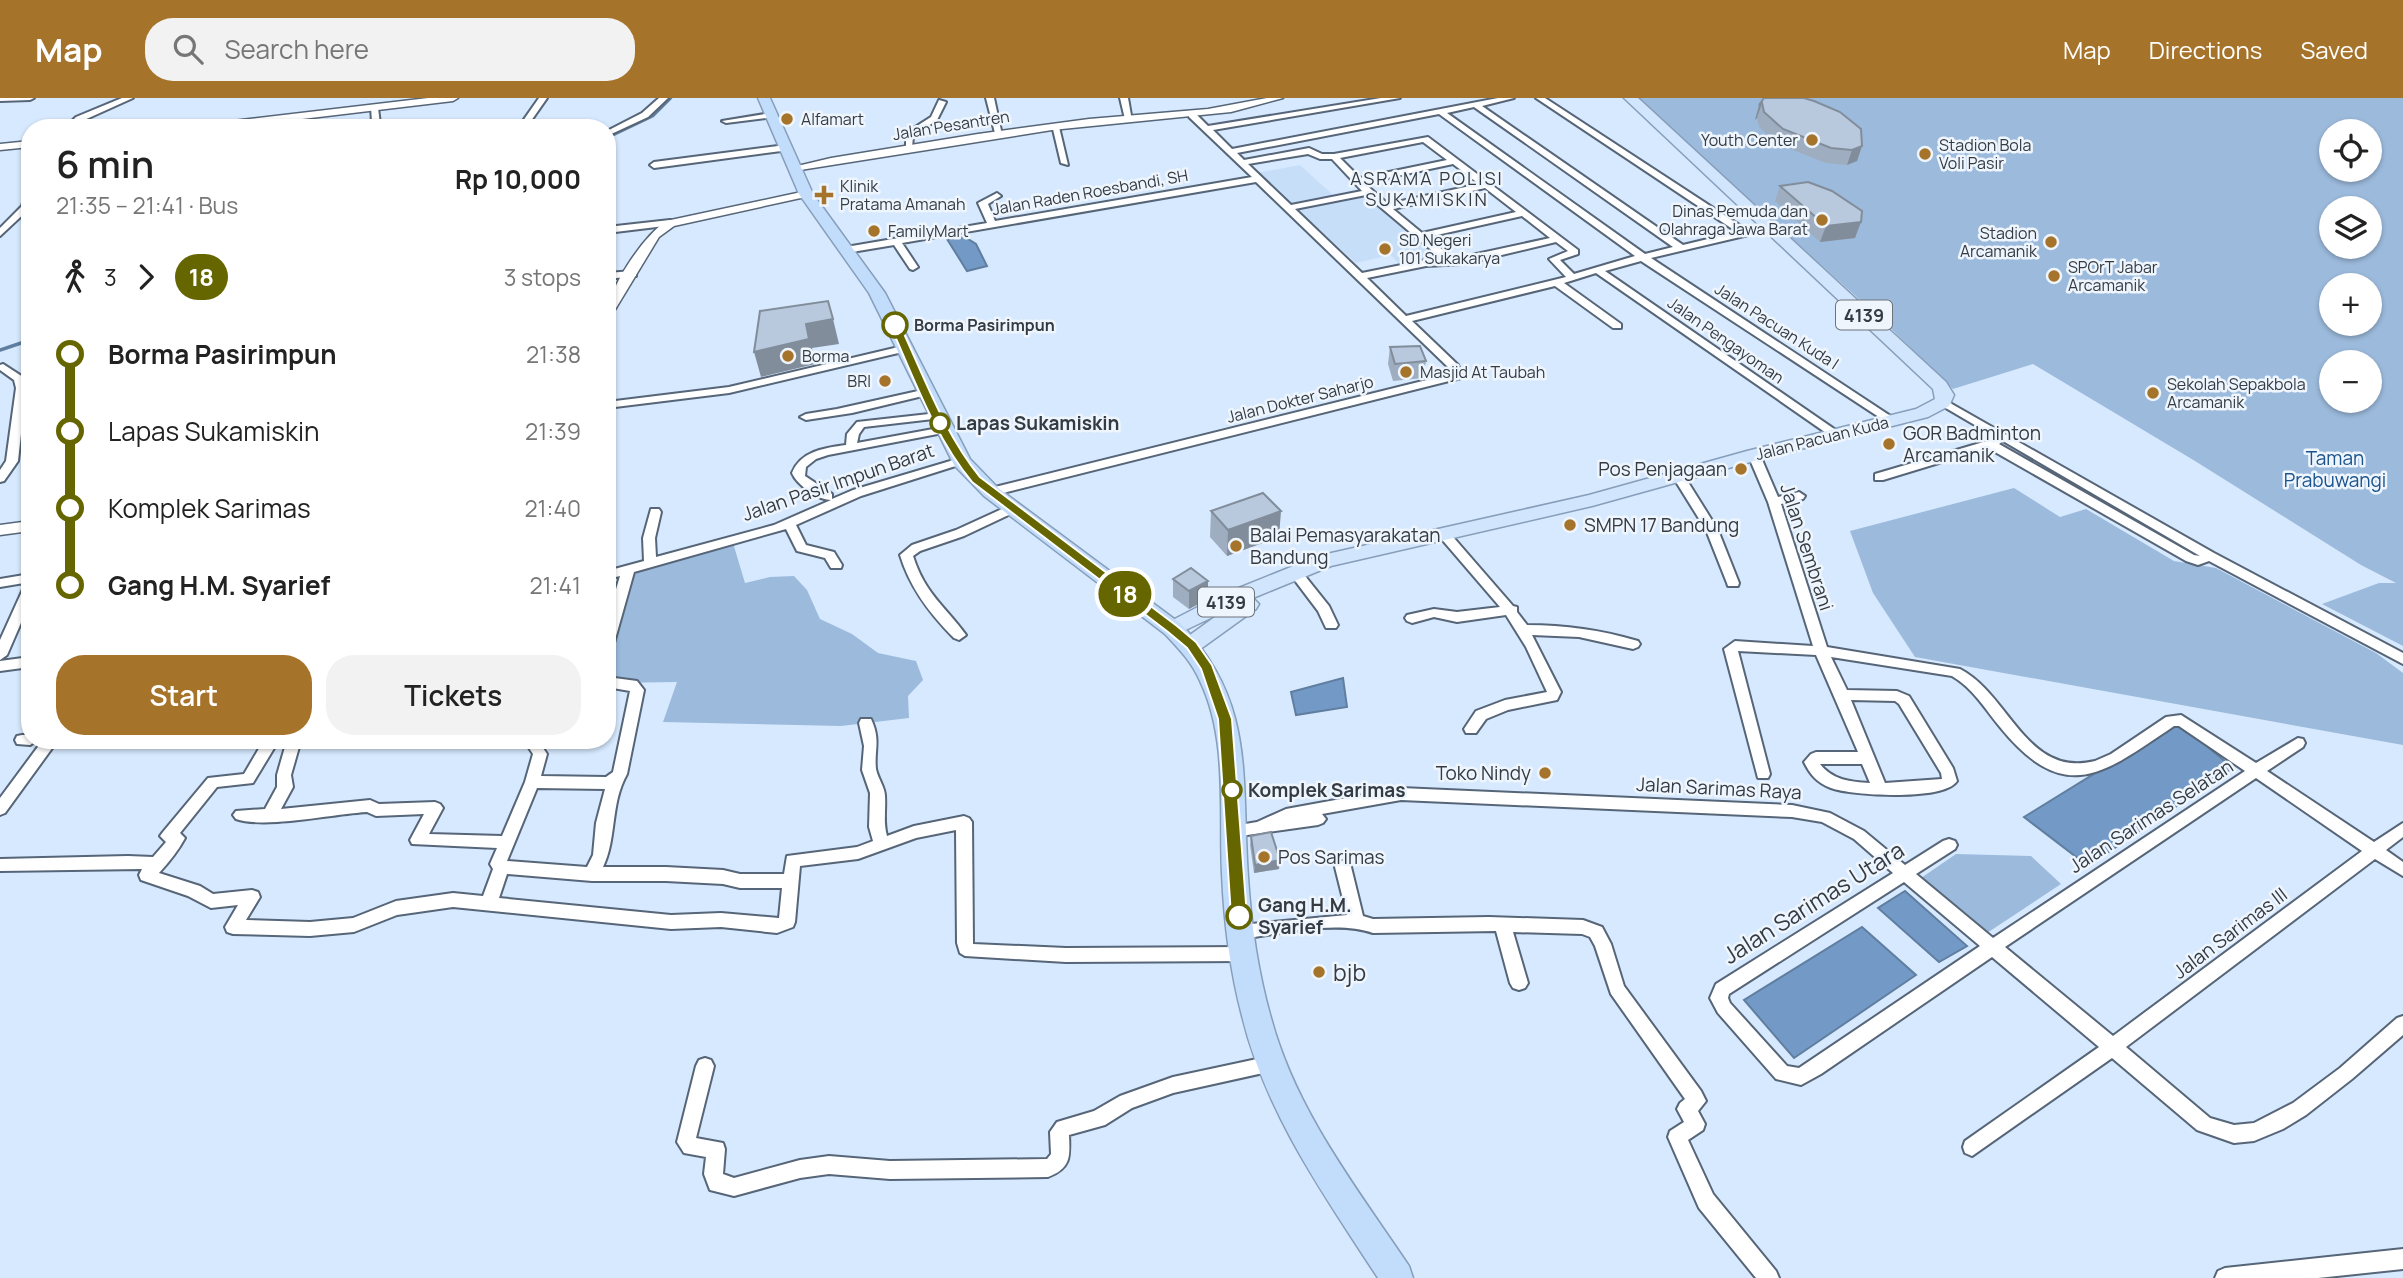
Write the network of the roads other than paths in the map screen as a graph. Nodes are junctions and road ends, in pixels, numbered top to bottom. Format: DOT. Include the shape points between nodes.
graph roads {
  1 [pos="30,98"];
  2 [pos="129,98"];
  3 [pos="453,98"];
  4 [pos="543,98"];
  5 [pos="664,98"];
  6 [pos="764,98"];
  7 [pos="990,98"];
  8 [pos="1124,98"];
  9 [pos="1395,98"];
  10 [pos="1510,98"];
  11 [pos="1554,98"];
  12 [pos="1630,98"];
  13 [pos="0,99"];
  14 [pos="1271,99"];
  15 [pos="1541,99"];
  16 [pos="411,102"];
  17 [pos="942,102"];
  18 [pos="1476,105"];
  19 [pos="374,108"];
  20 [pos="1441,112"];
  21 [pos="771,115"];
  22 [pos="1192,115"];
  23 [pos="1129,118"];
  24 [pos="79,119"];
  25 [pos="313,119"];
  26 [pos="375,119"];
  27 [pos="528,119"];
  28 [pos="726,121"];
  29 [pos="1055,127"];
  30 [pos="1206,129"];
  31 [pos="616,130"];
  32 [pos="999,133"];
  33 [pos="21,145"];
  34 [pos="909,146"];
  35 [pos="0,147"];
  36 [pos="786,148"];
  37 [pos="1230,152"];
  38 [pos="1334,157"];
  39 [pos="1455,161"];
  40 [pos="1065,163"];
  41 [pos="1240,163"];
  42 [pos="654,165"];
  43 [pos="794,168"];
  44 [pos="1256,179"];
  45 [pos="1360,181"];
  46 [pos="1488,185"];
  47 [pos="1368,192"];
  48 [pos="806,194"];
  49 [pos="997,196"];
  50 [pos="1388,207"];
  51 [pos="1288,208"];
  52 [pos="21,212"];
  53 [pos="1524,213"];
  54 [pos="670,223"];
  55 [pos="992,225"];
  56 [pos="1771,227"];
  57 [pos="616,229"];
  58 [pos="0,233"];
  59 [pos="1745,233"];
  60 [pos="1421,236"];
  61 [pos="1558,239"];
  62 [pos="897,242"];
  63 [pos="1682,249"];
  64 [pos="846,250"];
  65 [pos="1644,258"];
  66 [pos="1450,261"];
  67 [pos="913,267"];
  68 [pos="1598,271"];
  69 [pos="632,274"];
  70 [pos="616,275"];
  71 [pos="1360,276"];
  72 [pos="1573,278"];
  73 [pos="1557,283"];
  74 [pos="616,299"];
  75 [pos="1405,319"];
  76 [pos="1617,326"];
  77 [pos="907,348"];
  78 [pos="3,367"];
  79 [pos="926,392"];
  80 [pos="1942,402"];
  81 [pos="616,404"];
  82 [pos="806,417"];
  83 [pos="1892,421"];
  84 [pos="941,423"];
  85 [pos="1836,435"];
  86 [pos="2005,439"];
  87 [pos="1988,443"];
  88 [pos="850,448"];
  89 [pos="1754,455"];
  90 [pos="961,461"];
  91 [pos="1679,477"];
  92 [pos="1879,477"];
  93 [pos="0,478"];
  94 [pos="991,492"];
  95 [pos="1799,496"];
  96 [pos="828,497"];
  97 [pos="1774,502"];
  98 [pos="1013,508"];
  99 [pos="655,512"];
  100 [pos="789,524"];
  101 [pos="21,527"];
  102 [pos="0,530"];
  103 [pos="1443,533"];
  104 [pos="2210,556"];
  105 [pos="650,562"];
  106 [pos="835,565"];
  107 [pos="628,569"];
  108 [pos="616,572"];
  109 [pos="1289,577"];
  110 [pos="21,580"];
  111 [pos="0,583"];
  112 [pos="1733,583"];
  113 [pos="21,607"];
  114 [pos="1511,610"];
  115 [pos="616,611"];
  116 [pos="1412,618"];
  117 [pos="1331,625"];
  118 [pos="1525,630"];
  119 [pos="959,635"];
  120 [pos="1182,637"];
  121 [pos="1633,644"];
  122 [pos="1821,651"];
  123 [pos="0,655"];
  124 [pos="2403,659"];
  125 [pos="21,663"];
  126 [pos="0,666"];
  127 [pos="616,683"];
  128 [pos="1842,695"];
  129 [pos="866,723"];
  130 [pos="1471,729"];
  131 [pos="2298,743"];
  132 [pos="44,749"];
  133 [pos="266,749"];
  134 [pos="291,749"];
  135 [pos="537,749"];
  136 [pos="1868,758"];
  137 [pos="2256,771"];
  138 [pos="1763,774"];
  139 [pos="615,780"];
  140 [pos="532,782"];
  141 [pos="1880,789"];
  142 [pos="1447,796"];
  143 [pos="0,809"];
  144 [pos="241,815"];
  145 [pos="269,817"];
  146 [pos="1263,824"];
  147 [pos="2403,829"];
  148 [pos="1233,831"];
  149 [pos="506,842"];
  150 [pos="880,842"];
  151 [pos="1949,845"];
  152 [pos="2374,851"];
  153 [pos="157,864"];
  154 [pos="0,865"];
  155 [pos="501,867"];
  156 [pos="1343,867"];
  157 [pos="2403,870"];
  158 [pos="1905,873"];
  159 [pos="592,874"];
  160 [pos="790,881"];
  161 [pos="489,903"];
  162 [pos="1357,923"];
  163 [pos="1503,925"];
  164 [pos="1243,943"];
  165 [pos="1992,948"];
  166 [pos="1519,983"];
  167 [pos="2403,1024"];
  168 [pos="2111,1048"];
  169 [pos="1271,1064"];
  170 [pos="705,1066"];
  171 [pos="1972,1147"];
  172 [pos="2403,1259"];
  173 [pos="2234,1277"];
  174 [pos="1397,1278"];
  175 [pos="1769,1278"];
  1 -- 13 [label="street"];
  2 -- 24 [label="street"];
  3 -- 16 [label="street"];
  4 -- 27 [label="street"];
  5 -- 31 [label="street" via="645,115"];
  6 -- 21 [label="highway"];
  7 -- 32 [label="street"];
  8 -- 23 [label="street"];
  9 -- 30 [label="street"];
  10 -- 18 [label="street"];
  11 -- 15 [label="street"];
  12 -- 56 [label="main road, 4139"];
  14 -- 22 [label="street, Jalan Pesantren"];
  15 -- 59 [label="street"];
  16 -- 19 [label="street"];
  17 -- 34 [label="street" via="934,118 909,135"];
  18 -- 20 [label="street"];
  18 -- 63 [label="street"];
  19 -- 25 [label="street"];
  19 -- 26 [label="street"];
  20 -- 37 [label="street"];
  20 -- 65 [label="street, Jalan Pacuan Kuda I"];
  21 -- 28 [label="street"];
  21 -- 36 [label="highway"];
  22 -- 23 [label="street, Jalan Pesantren"];
  22 -- 30 [label="street, Jalan Dokter Saharjo"];
  23 -- 29 [label="street, Jalan Pesantren"];
  29 -- 32 [label="street, Jalan Pesantren"];
  29 -- 40 [label="street"];
  30 -- 37 [label="street, Jalan Dokter Saharjo"];
  32 -- 34 [label="street, Jalan Pesantren"];
  33 -- 35 [label="street"];
  34 -- 43 [label="street, Jalan Pesantren"];
  36 -- 42 [label="street"];
  36 -- 43 [label="highway"];
  37 -- 41 [label="street, Jalan Dokter Saharjo"];
  38 -- 39 [label="street" via="1425,139"];
  38 -- 41 [label="street" via="1303,151"];
  38 -- 45 [label="street"];
  39 -- 45 [label="street"];
  39 -- 46 [label="street"];
  41 -- 44 [label="street, Jalan Dokter Saharjo"];
  43 -- 48 [label="highway"];
  44 -- 51 [label="street, Jalan Dokter Saharjo"];
  44 -- 55 [label="street, Jalan Raden Roesbandi, SH"];
  45 -- 47 [label="street"];
  46 -- 50 [label="street"];
  46 -- 53 [label="street"];
  47 -- 50 [label="street"];
  47 -- 51 [label="street"];
  48 -- 54 [label="street"];
  48 -- 64 [label="highway"];
  49 -- 55 [label="street" via="983,203"];
  50 -- 60 [label="street"];
  51 -- 71 [label="street, Jalan Dokter Saharjo"];
  52 -- 58 [label="street"];
  53 -- 60 [label="street"];
  53 -- 61 [label="street"];
  54 -- 57 [label="street"];
  54 -- 69 [label="street" via="654,235"];
  55 -- 62 [label="street, Jalan Raden Roesbandi, SH"];
  56 -- 59 [label="street"];
  56 -- 80 [label="main road, 4139" via="1940,386 1945,395"];
  59 -- 63 [label="street"];
  60 -- 66 [label="street"];
  61 -- 66 [label="street"];
  61 -- 72 [label="street" via="1575,252 1554,259"];
  62 -- 64 [label="street, Jalan Raden Roesbandi, SH"];
  62 -- 67 [label="street"];
  63 -- 65 [label="street"];
  64 -- 77 [label="highway" via="877,293"];
  65 -- 68 [label="street"];
  65 -- 83 [label="street, Jalan Pacuan Kuda I"];
  66 -- 71 [label="street"];
  68 -- 72 [label="street"];
  68 -- 85 [label="street, Jalan Pengayoman"];
  69 -- 70 [label="street"];
  69 -- 74 [label="street"];
  71 -- 75 [label="street, Jalan Dokter Saharjo"];
  72 -- 73 [label="street"];
  73 -- 75 [label="street"];
  73 -- 76 [label="street"];
  75 -- 94 [label="street, Jalan Dokter Saharjo" via="1454,367 1457,376"];
  77 -- 79 [label="highway"];
  77 -- 81 [label="street" via="729,390"];
  78 -- 93 [label="street" via="19,380 21,388 12,461"];
  79 -- 82 [label="street" via="867,404 843,414"];
  79 -- 84 [label="highway"];
  80 -- 83 [label="main road, Jalan Pacuan Kuda / 4139"];
  80 -- 86 [label="street"];
  83 -- 85 [label="main road, Jalan Pacuan Kuda / 4139"];
  84 -- 88 [label="street"];
  84 -- 88 [label="street" via="861,424"];
  84 -- 90 [label="highway"];
  85 -- 89 [label="main road, Jalan Pacuan Kuda / 4139"];
  86 -- 87 [label="street"];
  86 -- 104 [label="street"];
  87 -- 92 [label="street"];
  87 -- 104 [label="street" via="2190,558 2198,561"];
  88 -- 96 [label="street" via="811,457 799,466 800,478"];
  89 -- 91 [label="main road, Jalan Pacuan Kuda / 4139"];
  89 -- 97 [label="street, Jalan Sembrani"];
  90 -- 94 [label="highway"];
  90 -- 100 [label="street, Jalan Pasir Impun Barat" via="857,492"];
  91 -- 103 [label="main road, Jalan Pacuan Kuda / 4139"];
  91 -- 112 [label="street" via="1712,530"];
  94 -- 98 [label="highway"];
  95 -- 97 [label="street"];
  97 -- 122 [label="street, Jalan Sembrani"];
  98 -- 119 [label="street" via="906,555 925,597"];
  98 -- 120 [label="highway"];
  99 -- 105 [label="street"];
  100 -- 105 [label="street, Jalan Pasir Impun Barat"];
  100 -- 106 [label="street" via="801,548 830,555"];
  101 -- 102 [label="street"];
  103 -- 109 [label="main road, Jalan Pacuan Kuda / 4139" via="1336,558"];
  103 -- 114 [label="street"];
  104 -- 124 [label="street"];
  105 -- 107 [label="street, Jalan Pasir Impun Barat"];
  107 -- 108 [label="street, Jalan Pasir Impun Barat"];
  107 -- 115 [label="street"];
  109 -- 117 [label="street" via="1324,609"];
  109 -- 120 [label="main road, Jalan Pacuan Kuda / 4139"];
  110 -- 111 [label="street"];
  113 -- 123 [label="street"];
  114 -- 116 [label="street"];
  114 -- 118 [label="street"];
  118 -- 121 [label="street" via="1566,629"];
  118 -- 130 [label="street" via="1552,696 1505,705 1481,715"];
  120 -- 148 [label="highway" via="1207,668 1225,719"];
  122 -- 128 [label="street, Jalan Sembrani"];
  122 -- 137 [label="street" via="1964,675 2022,743 2050,766 2084,772 2177,719"];
  122 -- 138 [label="street" via="1731,649"];
  125 -- 126 [label="street"];
  127 -- 139 [label="street" via="637,690"];
  128 -- 136 [label="street, Jalan Sembrani"];
  128 -- 141 [label="street" via="1900,697 1950,778 1944,785"];
  129 -- 150 [label="street" via="871,746 869,771 878,793"];
  131 -- 137 [label="street"];
  132 -- 143 [label="street"];
  133 -- 153 [label="street" via="248,779 213,782 168,836 177,838"];
  134 -- 145 [label="street" via="285,787"];
  135 -- 140 [label="street" via="540,754"];
  136 -- 141 [label="street, Jalan Sembrani"];
  136 -- 141 [label="street" via="1816,758 1811,762 1815,774 1826,780 1859,790"];
  137 -- 152 [label="street, Jalan Sarimas Selatan"];
  137 -- 165 [label="street, Jalan Sarimas Selatan"];
  139 -- 140 [label="street"];
  139 -- 159 [label="street" via="601,855"];
  140 -- 149 [label="street"];
  142 -- 146 [label="street" via="1289,824"];
  142 -- 146 [label="street, Jalan Sarimas Raya" via="1401,794 1286,815"];
  142 -- 158 [label="street, Jalan Sarimas Raya" via="1793,811 1825,817 1859,835"];
  144 -- 145 [label="street"];
  145 -- 149 [label="street" via="370,806 376,810 435,808 418,840"];
  146 -- 148 [label="street"];
  147 -- 152 [label="street, Jalan Sarimas III"];
  148 -- 164 [label="highway"];
  149 -- 155 [label="street" via="498,864"];
  150 -- 160 [label="street" via="858,853 793,862"];
  150 -- 164 [label="street" via="964,822 965,943 971,951 1066,955"];
  151 -- 158 [label="street, Jalan Sarimas Utara"];
  152 -- 157 [label="street, Jalan Sarimas Selatan"];
  152 -- 168 [label="street, Jalan Sarimas III"];
  153 -- 154 [label="street"];
  153 -- 161 [label="street" via="147,875 211,901 252,897 233,927 354,925 396,908 453,901"];
  155 -- 159 [label="street"];
  155 -- 161 [label="street"];
  156 -- 162 [label="street"];
  158 -- 165 [label="street, Jalan Sarimas Raya"];
  158 -- 165 [label="street, Jalan Sarimas Utara" via="1721,989 1724,1008 1782,1073 1792,1077 1806,1074"];
  159 -- 160 [label="street"];
  160 -- 161 [label="street" via="786,922 778,926 721,920 671,922"];
  162 -- 163 [label="street" via="1423,928"];
  162 -- 164 [label="street" via="1315,923"];
  163 -- 166 [label="street"];
  163 -- 175 [label="street" via="1583,927 1596,932 1617,989 1697,1101 1686,1109 1696,1124 1677,1138 1696,1182 1706,1201"];
  164 -- 169 [label="highway"];
  165 -- 168 [label="street, Jalan Sarimas Raya"];
  167 -- 168 [label="street, Jalan Sarimas Raya" via="2294,1114 2270,1128 2234,1134 2204,1124"];
  168 -- 171 [label="street, Jalan Sarimas III"];
  169 -- 170 [label="street" via="1172,1085 1126,1102 1098,1119 1064,1128 1059,1132 1061,1159 1048,1168 890,1170 830,1165 734,1187 717,1182 713,1174 716,1149 691,1147 686,1142"];
  169 -- 174 [label="highway" via="1298,1124"];
  172 -- 173 [label="street"];
}
